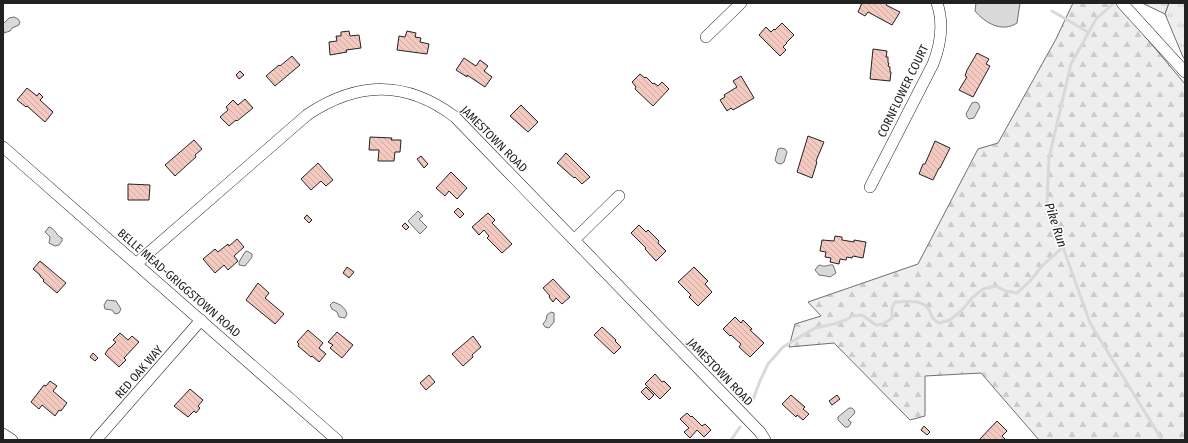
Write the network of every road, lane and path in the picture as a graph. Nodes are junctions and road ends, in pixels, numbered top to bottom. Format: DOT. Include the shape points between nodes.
graph roads {
  1 [pos="741,3"];
  2 [pos="937,3"];
  3 [pos="1124,5"];
  4 [pos="706,37"];
  5 [pos="1185,72"];
  6 [pos="3,147"];
  7 [pos="870,187"];
  8 [pos="619,196"];
  9 [pos="574,240"];
  10 [pos="137,264"];
  11 [pos="201,320"];
  12 [pos="3,434"];
  13 [pos="12,440"];
  14 [pos="96,440"];
  15 [pos="337,440"];
  16 [pos="765,440"];
  1 -- 4 [label="street"];
  2 -- 7 [label="street, CORNFLOWER COURT" via="941,22 939,49"];
  3 -- 5 [label="street"];
  6 -- 10 [label="street, BELLE MEAD-GRIGGSTOWN ROAD"];
  8 -- 9 [label="street"];
  9 -- 10 [label="street, JAMESTOWN ROAD" via="455,117 443,108 413,94 384,89 349,94 307,115"];
  9 -- 16 [label="street, JAMESTOWN ROAD"];
  10 -- 11 [label="street, BELLE MEAD-GRIGGSTOWN ROAD"];
  11 -- 14 [label="street, RED OAK WAY"];
  11 -- 15 [label="street, BELLE MEAD-GRIGGSTOWN ROAD"];
  12 -- 13 [label="street"];
}
